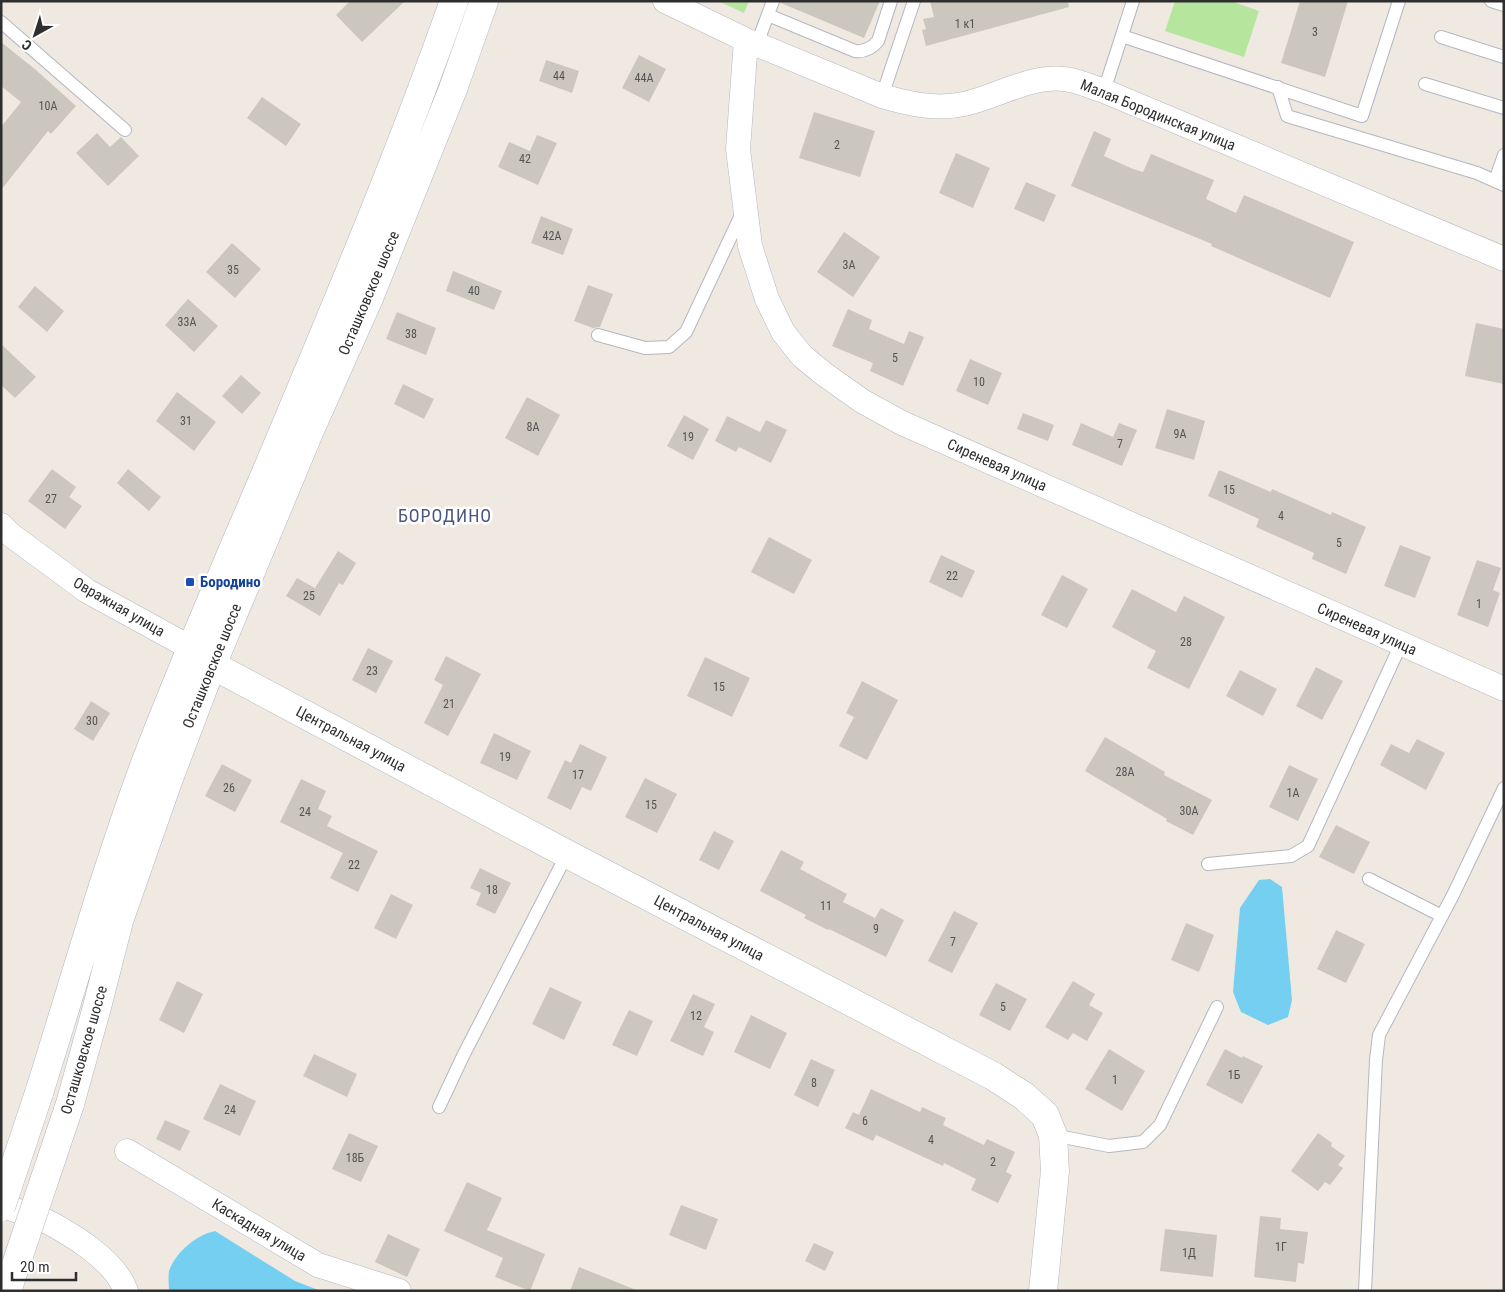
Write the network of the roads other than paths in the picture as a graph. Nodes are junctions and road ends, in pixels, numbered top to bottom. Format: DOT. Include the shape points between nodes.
graph roads {
  1 [pos="454,1"];
  2 [pos="484,1"];
  3 [pos="665,1"];
  4 [pos="774,1"];
  5 [pos="891,1"];
  6 [pos="914,1"];
  7 [pos="1133,1"];
  8 [pos="1399,1"];
  9 [pos="1491,1"];
  10 [pos="1504,5"];
  11 [pos="768,15"];
  12 [pos="1,22"];
  13 [pos="1122,36"];
  14 [pos="1441,37"];
  15 [pos="751,42"];
  16 [pos="1504,57"];
  17 [pos="1425,84"];
  18 [pos="1278,88"];
  19 [pos="1104,91"];
  20 [pos="882,96"];
  21 [pos="1504,108"];
  22 [pos="125,130"];
  23 [pos="1504,156"];
  24 [pos="1500,183"];
  25 [pos="745,206"];
  26 [pos="1504,259"];
  27 [pos="598,335"];
  28 [pos="1,525"];
  29 [pos="1401,644"];
  30 [pos="201,657"];
  31 [pos="1504,689"];
  32 [pos="1504,788"];
  33 [pos="567,854"];
  34 [pos="1208,864"];
  35 [pos="1369,879"];
  36 [pos="1442,916"];
  37 [pos="1217,1007"];
  38 [pos="439,1107"];
  39 [pos="1053,1135"];
  40 [pos="127,1151"];
  41 [pos="1,1206"];
  42 [pos="1,1221"];
  43 [pos="7,1291"];
  44 [pos="110,1291"];
  45 [pos="126,1291"];
  46 [pos="399,1291"];
  47 [pos="1043,1291"];
  48 [pos="1365,1291"];
  1 -- 30 [label="main road, Осташковское шоссе" via="428,77"];
  2 -- 30 [label="main road, Осташковское шоссе" via="453,89 369,298 310,430"];
  3 -- 15 [label="street, Малая Бородинская улица"];
  4 -- 11 [label="lane"];
  5 -- 11 [label="lane" via="878,42 861,52"];
  6 -- 20 [label="lane"];
  7 -- 13 [label="lane"];
  8 -- 18 [label="lane" via="1362,116"];
  9 -- 10 [label="lane"];
  11 -- 15 [label="lane"];
  12 -- 22 [label="lane"];
  13 -- 18 [label="lane"];
  13 -- 19 [label="lane"];
  14 -- 16 [label="lane"];
  15 -- 20 [label="street, Малая Бородинская улица"];
  15 -- 25 [label="street, Сиреневая улица" via="738,149"];
  17 -- 21 [label="lane"];
  18 -- 24 [label="lane" via="1287,116 1477,173"];
  19 -- 20 [label="street, Малая Бородинская улица" via="1064,79 1040,80 964,104 933,107"];
  19 -- 26 [label="street, Малая Бородинская улица"];
  23 -- 24 [label="lane"];
  25 -- 27 [label="lane" via="686,332 669,347 646,348"];
  25 -- 29 [label="street, Сиреневая улица" via="750,246 767,299 783,332 802,356 862,401 902,422"];
  28 -- 30 [label="street, Овражная улица" via="87,591"];
  29 -- 31 [label="street, Сиреневая улица"];
  29 -- 34 [label="lane" via="1308,846 1291,856"];
  30 -- 33 [label="main road, Центральная улица"];
  30 -- 41 [label="main road, Осташковское шоссе, bridge" via="143,770"];
  30 -- 43 [label="main road, Осташковское шоссе, bridge" via="168,781 119,921 70,1104"];
  32 -- 36 [label="lane"];
  33 -- 38 [label="lane"];
  33 -- 39 [label="main road, Центральная улица" via="993,1076 1024,1096 1045,1116"];
  35 -- 36 [label="lane"];
  36 -- 48 [label="lane" via="1379,1035"];
  37 -- 39 [label="lane" via="1160,1125 1143,1142 1108,1146"];
  39 -- 47 [label="main road, Центральная улица" via="1055,1171"];
  40 -- 46 [label="street, Каскадная улица" via="318,1265"];
  41 -- 45 [label="street" via="41,1219 86,1245 107,1262"];
  42 -- 44 [label="street" via="35,1232 78,1256 97,1272"];
}
